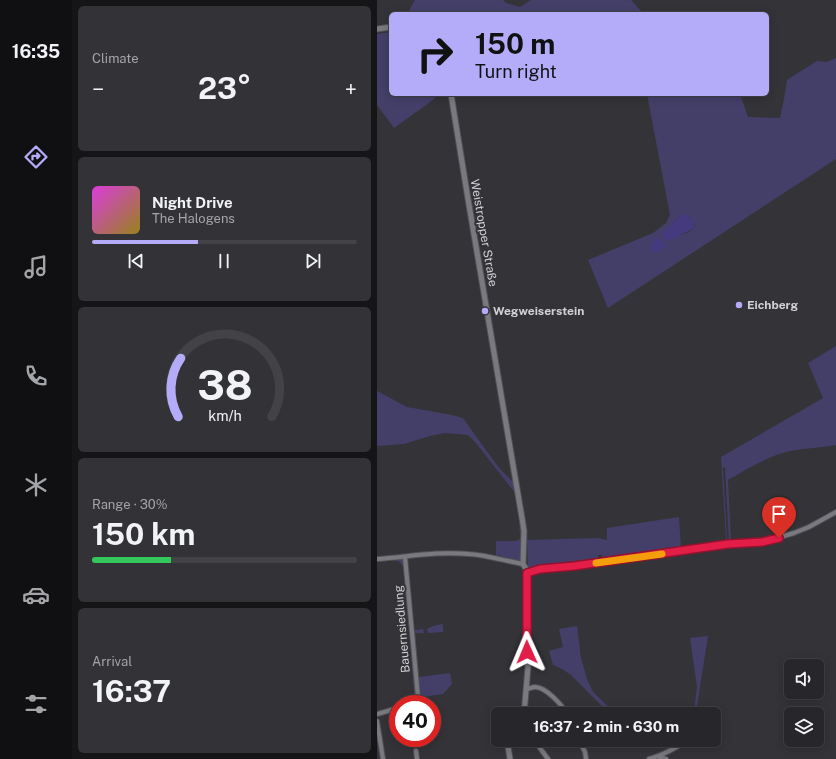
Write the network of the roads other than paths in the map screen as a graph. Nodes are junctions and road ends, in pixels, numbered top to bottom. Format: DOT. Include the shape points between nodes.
graph roads {
  1 [pos="389,27"];
  2 [pos="377,29"];
  3 [pos="451,96"];
  4 [pos="836,512"];
  5 [pos="405,557"];
  6 [pos="377,560"];
  7 [pos="523,564"];
  8 [pos="527,573"];
  9 [pos="527,681"];
  10 [pos="534,687"];
  11 [pos="526,689"];
  12 [pos="418,695"];
  13 [pos="524,707"];
  14 [pos="563,707"];
  15 [pos="389,711"];
  16 [pos="377,714"];
  17 [pos="377,722"];
  18 [pos="508,747"];
  19 [pos="539,747"];
  20 [pos="582,747"];
  21 [pos="677,747"];
  22 [pos="416,751"];
  23 [pos="659,756"];
  24 [pos="383,759"];
  25 [pos="417,759"];
  26 [pos="510,759"];
  27 [pos="548,759"];
  28 [pos="587,759"];
  29 [pos="649,759"];
  30 [pos="666,759"];
  1 -- 2 [label="street"];
  3 -- 7 [label="street, Weistropper Straße" via="523,518"];
  4 -- 8 [label="street" via="809,527 762,542 728,544 540,569"];
  5 -- 6 [label="street"];
  5 -- 7 [label="street" via="470,554"];
  5 -- 12 [label="street, Bauernsiedlung"];
  7 -- 8 [label="street"];
  8 -- 9 [label="street"];
  9 -- 10 [label="street"];
  9 -- 11 [label="street"];
  10 -- 11 [label="street"];
  10 -- 14 [label="street" via="542,689"];
  11 -- 13 [label="street"];
  15 -- 16 [label="street"];
  17 -- 24 [label="street"];
  18 -- 26 [label="street"];
  19 -- 27 [label="street"];
  20 -- 28 [label="street"];
  21 -- 23 [label="street"];
  22 -- 25 [label="street"];
  23 -- 29 [label="street"];
  23 -- 30 [label="street"];
}
